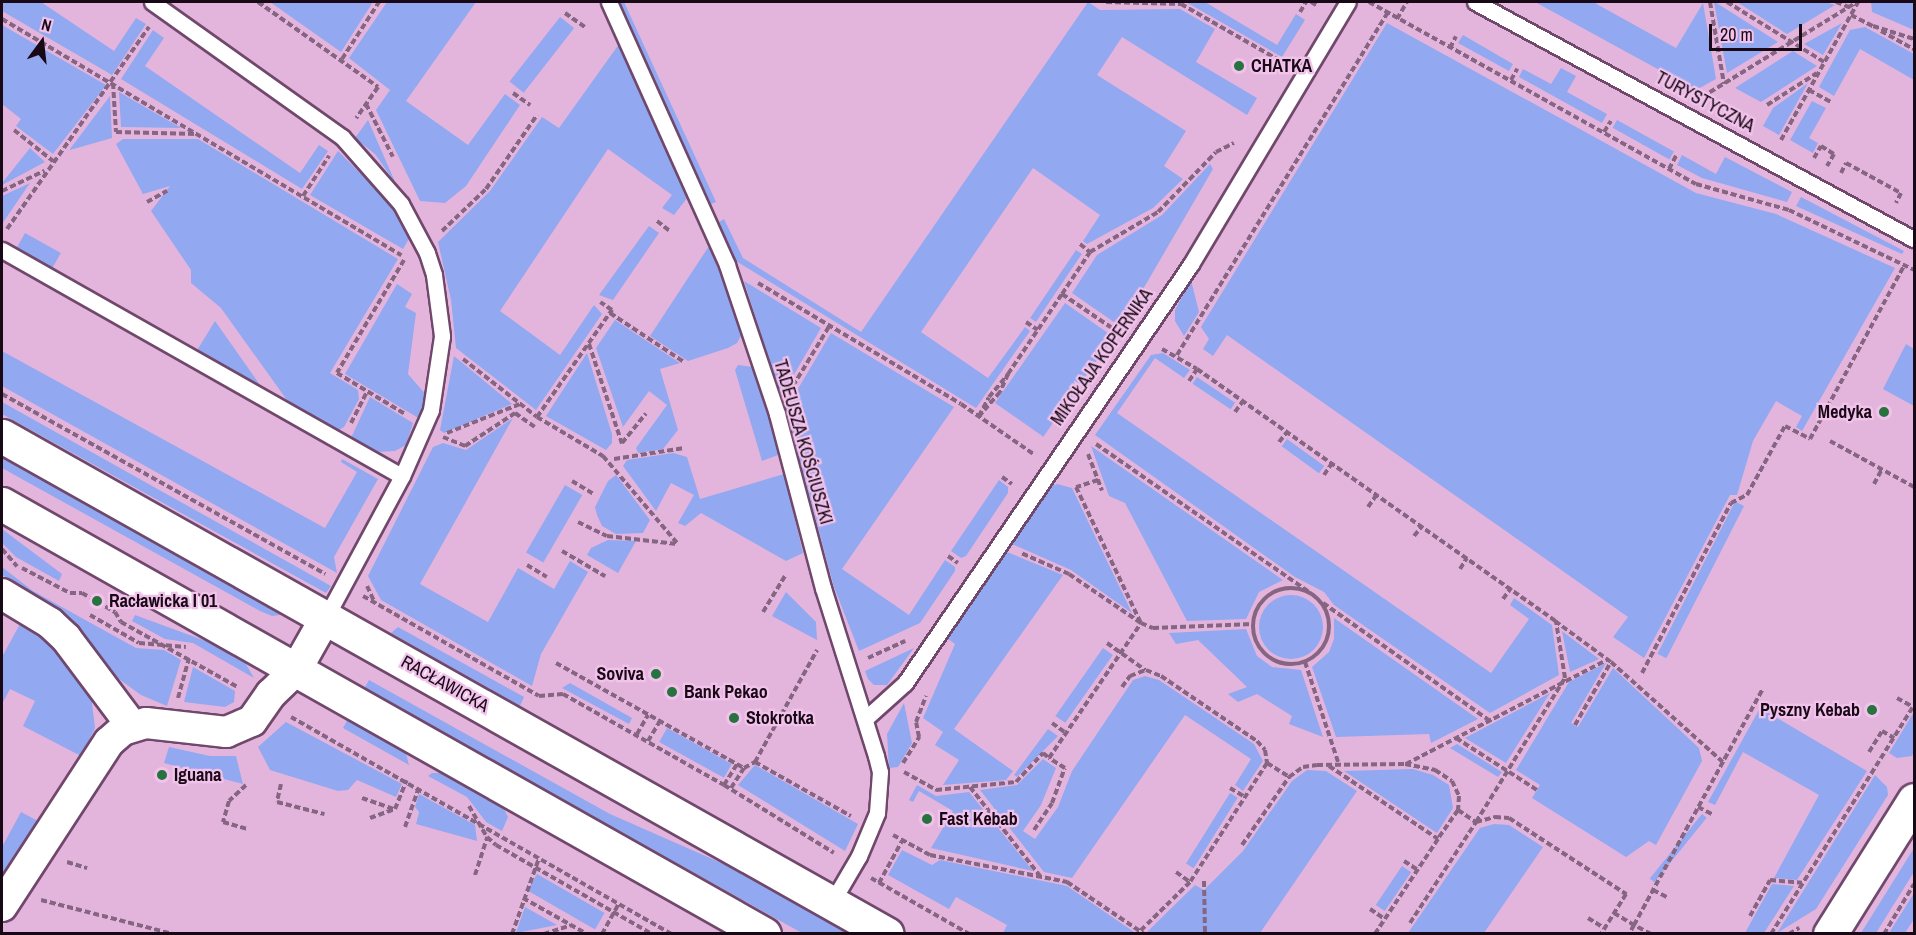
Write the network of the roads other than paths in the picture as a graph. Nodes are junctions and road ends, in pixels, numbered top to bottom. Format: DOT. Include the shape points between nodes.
graph roads {
  1 [pos="609,2"];
  2 [pos="1348,2"];
  3 [pos="1475,2"];
  4 [pos="157,5"];
  5 [pos="1914,238"];
  6 [pos="2,250"];
  7 [pos="2,436"];
  8 [pos="402,476"];
  9 [pos="2,504"];
  10 [pos="2,594"];
  11 [pos="326,617"];
  12 [pos="296,670"];
  13 [pos="865,718"];
  14 [pos="132,726"];
  15 [pos="1914,800"];
  16 [pos="832,902"];
  17 [pos="2,906"];
  18 [pos="764,933"];
  19 [pos="887,933"];
  20 [pos="1830,933"];
  1 -- 13 [label="lane, TADEUSZA KOŚCIUSZKI" via="727,265 777,414"];
  2 -- 13 [label="lane, MIKOŁAJA KOPERNIKA" via="1191,264 899,692"];
  3 -- 5 [label="lane, TURYSTYCZNA"];
  4 -- 8 [label="lane" via="342,137 395,197 418,236 434,275 441,355 425,426"];
  6 -- 8 [label="lane"];
  7 -- 11 [label="street, RACŁAWICKA"];
  8 -- 11 [label="lane"];
  9 -- 12 [label="street"];
  10 -- 14 [label="street" via="50,623 66,638"];
  11 -- 12 [label="street"];
  11 -- 16 [label="street, RACŁAWICKA"];
  12 -- 14 [label="street" via="271,694 260,713 240,728 226,732 158,723"];
  12 -- 18 [label="street"];
  13 -- 16 [label="lane, TADEUSZA KOŚCIUSZKI" via="880,772 879,796 872,827"];
  14 -- 17 [label="street" via="116,735 100,753"];
  15 -- 20 [label="street"];
  16 -- 19 [label="street, RACŁAWICKA"];
}
